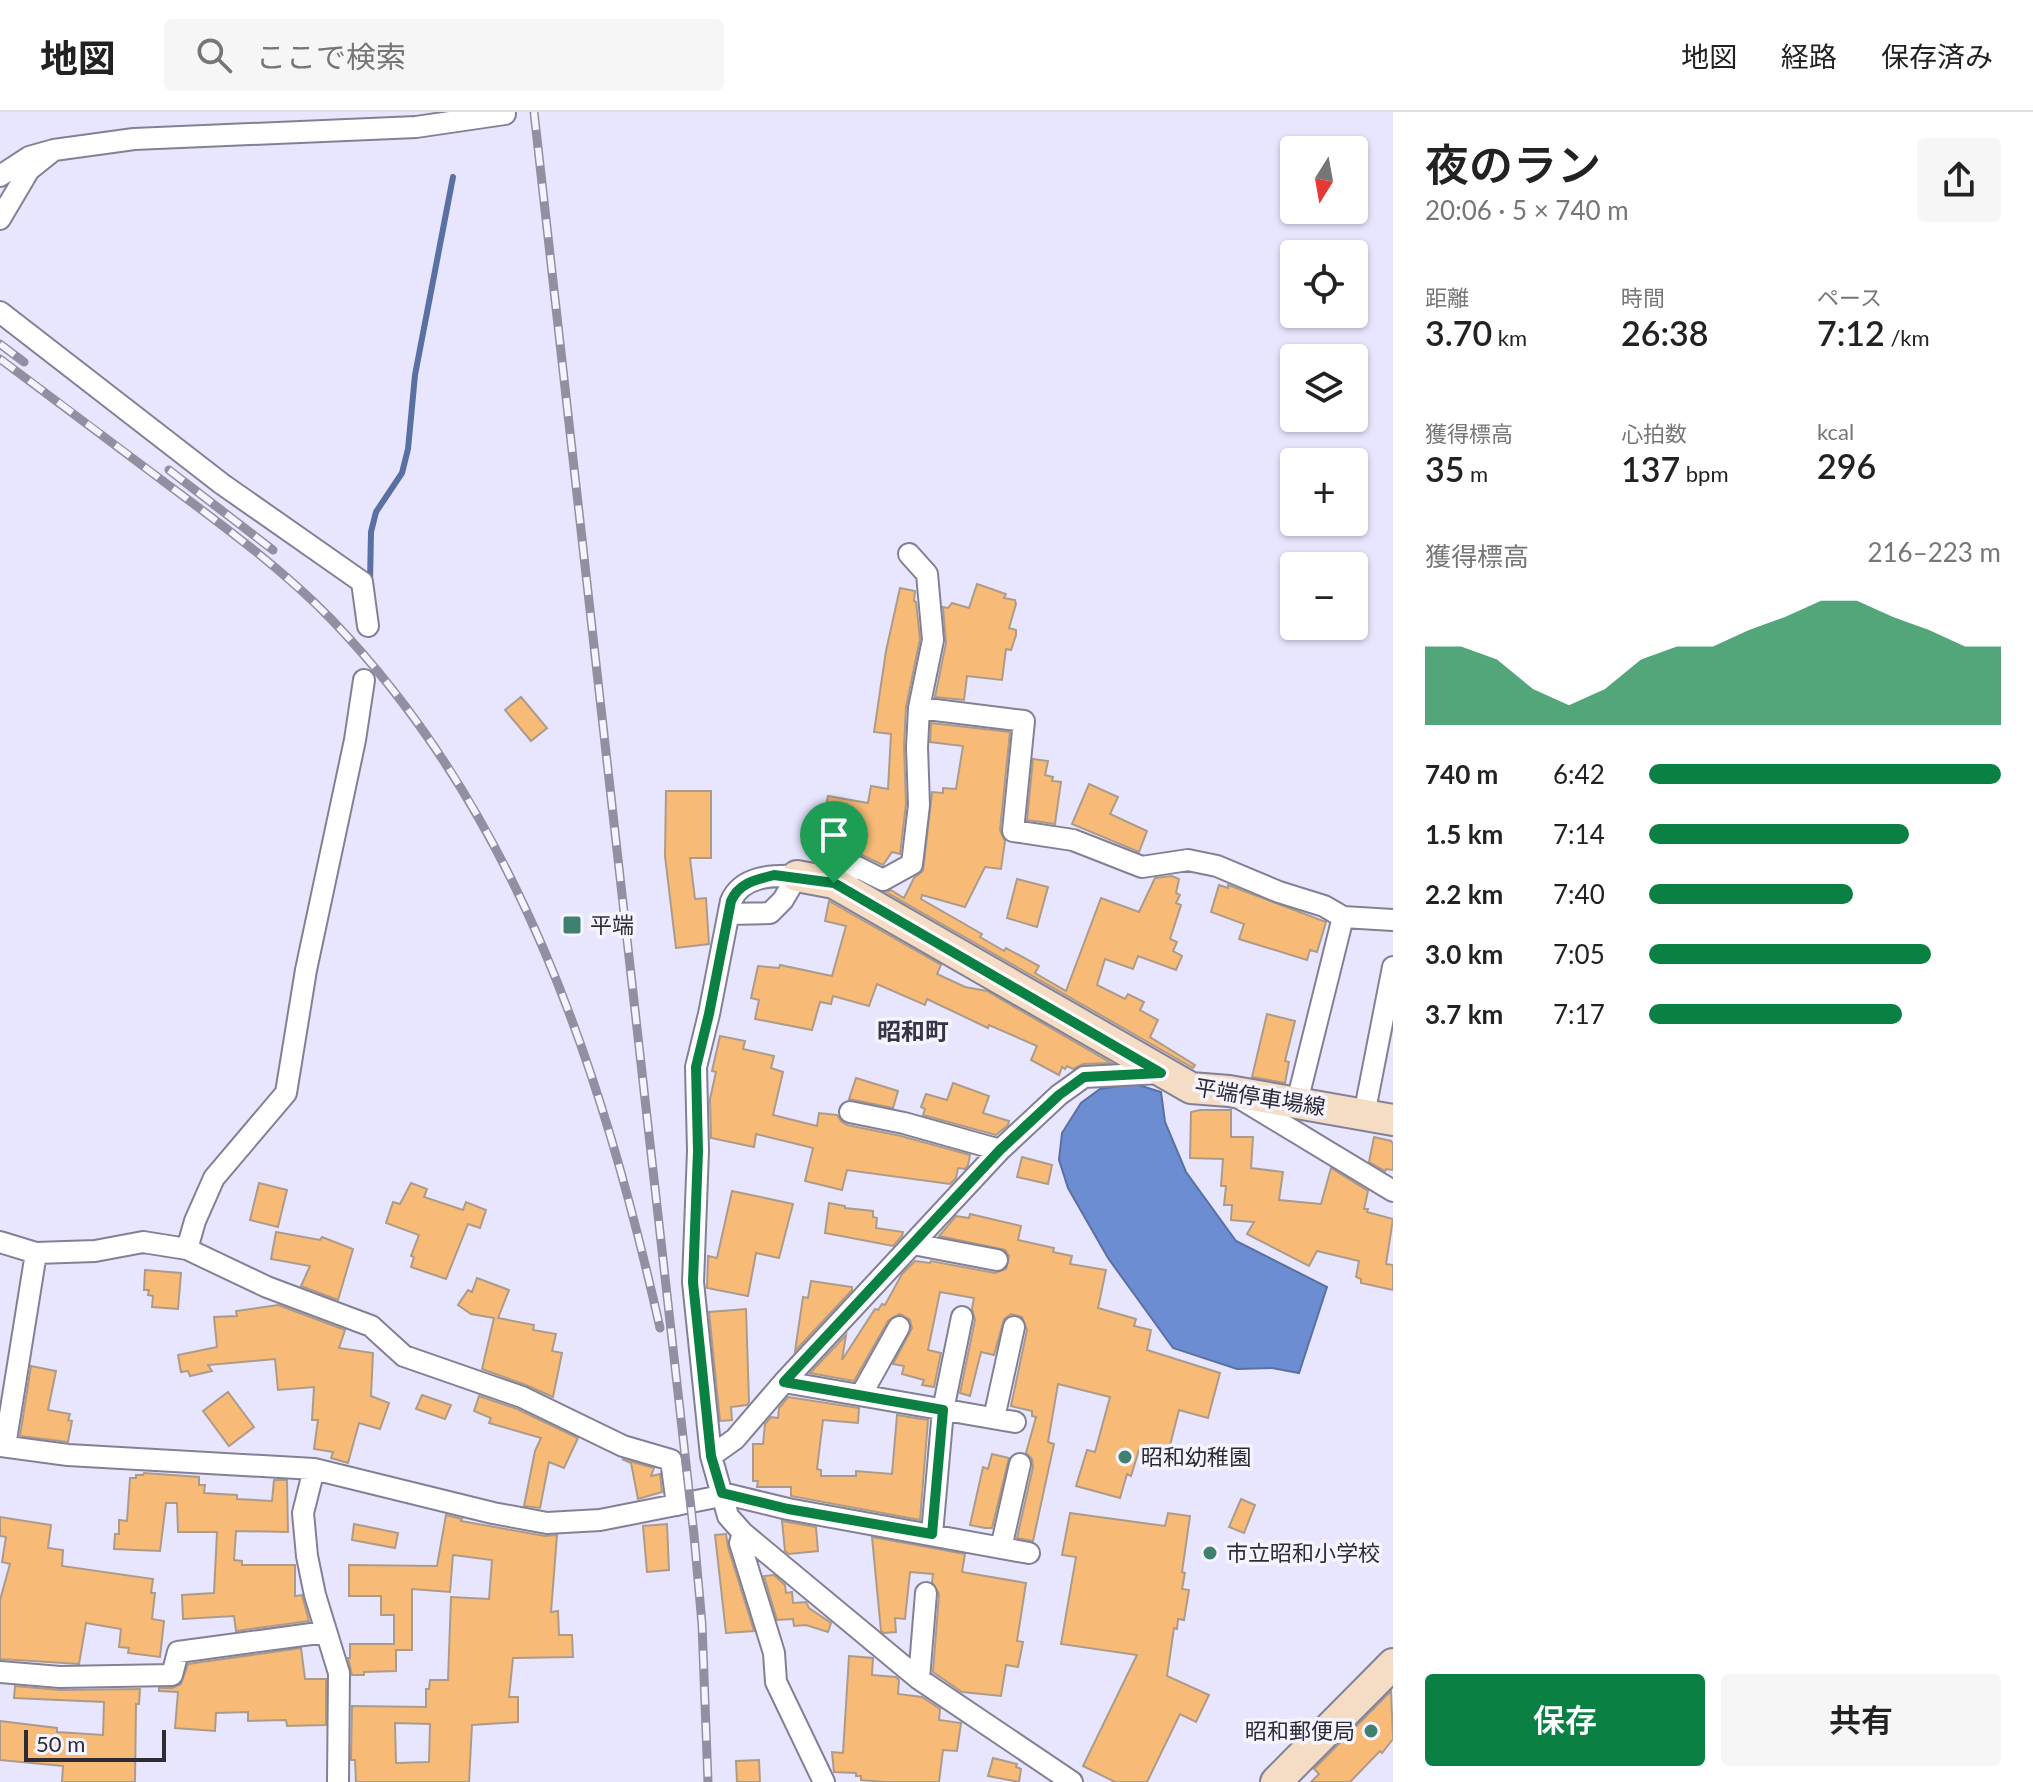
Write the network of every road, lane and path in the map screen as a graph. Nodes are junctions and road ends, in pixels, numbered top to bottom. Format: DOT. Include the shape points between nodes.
graph roads {
  1 [pos="505,114"];
  2 [pos="54,150"];
  3 [pos="0,176"];
  4 [pos="0,219"];
  5 [pos="0,312"];
  6 [pos="909,554"];
  7 [pos="368,626"];
  8 [pos="364,680"];
  9 [pos="919,708"];
  10 [pos="797,876"];
  11 [pos="834,883"];
  12 [pos="729,914"];
  13 [pos="1343,917"];
  14 [pos="1393,920"];
  15 [pos="1393,967"];
  16 [pos="1161,1073"];
  17 [pos="1229,1091"];
  18 [pos="1297,1102"];
  19 [pos="850,1112"];
  20 [pos="1378,1117"];
  21 [pos="1000,1150"];
  22 [pos="1393,1191"];
  23 [pos="0,1242"];
  24 [pos="913,1244"];
  25 [pos="187,1249"];
  26 [pos="36,1253"];
  27 [pos="997,1260"];
  28 [pos="962,1317"];
  29 [pos="899,1327"];
  30 [pos="1014,1327"];
  31 [pos="784,1382"];
  32 [pos="861,1395"];
  33 [pos="943,1410"];
  34 [pos="3,1446"];
  35 [pos="711,1456"];
  36 [pos="1020,1464"];
  37 [pos="314,1469"];
  38 [pos="722,1493"];
  39 [pos="677,1505"];
  40 [pos="743,1533"];
  41 [pos="932,1534"];
  42 [pos="1001,1548"];
  43 [pos="1029,1553"];
  44 [pos="926,1593"];
  45 [pos="326,1632"];
  46 [pos="1392,1666"];
  47 [pos="0,1672"];
  48 [pos="919,1679"];
  49 [pos="338,1782"];
  50 [pos="824,1782"];
  51 [pos="1072,1782"];
  52 [pos="1276,1782"];
  1 -- 2 [label="street" via="416,127 134,139"];
  2 -- 3 [label="street" via="29,157"];
  2 -- 4 [label="street" via="29,170"];
  5 -- 7 [label="street" via="222,484 362,582"];
  6 -- 9 [label="street" via="927,574 933,640"];
  8 -- 25 [label="street" via="286,1093 214,1178"];
  9 -- 11 [label="street" via="919,805 912,864 883,880 857,867"];
  9 -- 13 [label="street" via="1024,721 1013,831 1073,840 1142,867 1188,860 1217,866"];
  10 -- 11 [label="main road, 平端停車場線"];
  10 -- 12 [label="street" via="770,913"];
  10 -- 12 [label="street" via="751,881 736,890"];
  11 -- 16 [label="main road, 平端停車場線"];
  12 -- 35 [label="street" via="696,1067 693,1282"];
  13 -- 14 [label="street"];
  13 -- 18 [label="street"];
  15 -- 20 [label="street"];
  16 -- 17 [label="main road, 平端停車場線" via="1191,1088"];
  16 -- 21 [label="street" via="1084,1077"];
  17 -- 18 [label="main road, 平端停車場線"];
  17 -- 22 [label="street"];
  18 -- 20 [label="main road, 平端停車場線"];
  19 -- 21 [label="street"];
  21 -- 24 [label="street"];
  23 -- 26 [label="street"];
  24 -- 27 [label="street"];
  24 -- 31 [label="street"];
  25 -- 26 [label="street" via="143,1242 95,1251"];
  25 -- 39 [label="street" via="267,1287 371,1326 404,1356 522,1397 623,1446 671,1460"];
  26 -- 34 [label="street"];
  28 -- 33 [label="street"];
  29 -- 32 [label="street"];
  30 -- 33 [label="street" via="1004,1420"];
  31 -- 32 [label="street"];
  31 -- 35 [label="street" via="735,1439"];
  32 -- 33 [label="street"];
  33 -- 41 [label="street"];
  34 -- 37 [label="street" via="68,1455"];
  35 -- 38 [label="street"];
  36 -- 42 [label="street"];
  37 -- 39 [label="street" via="547,1523 600,1520"];
  37 -- 45 [label="street" via="303,1513 307,1556"];
  38 -- 39 [label="street"];
  38 -- 40 [label="street" via="728,1516"];
  38 -- 41 [label="street"];
  40 -- 48 [label="street"];
  40 -- 50 [label="street" via="740,1543 774,1653 776,1682"];
  41 -- 42 [label="street"];
  42 -- 43 [label="street"];
  44 -- 48 [label="street"];
  45 -- 47 [label="street" via="178,1652 172,1675"];
  45 -- 49 [label="street" via="339,1673"];
  46 -- 52 [label="main road"];
  48 -- 51 [label="street"];
}
